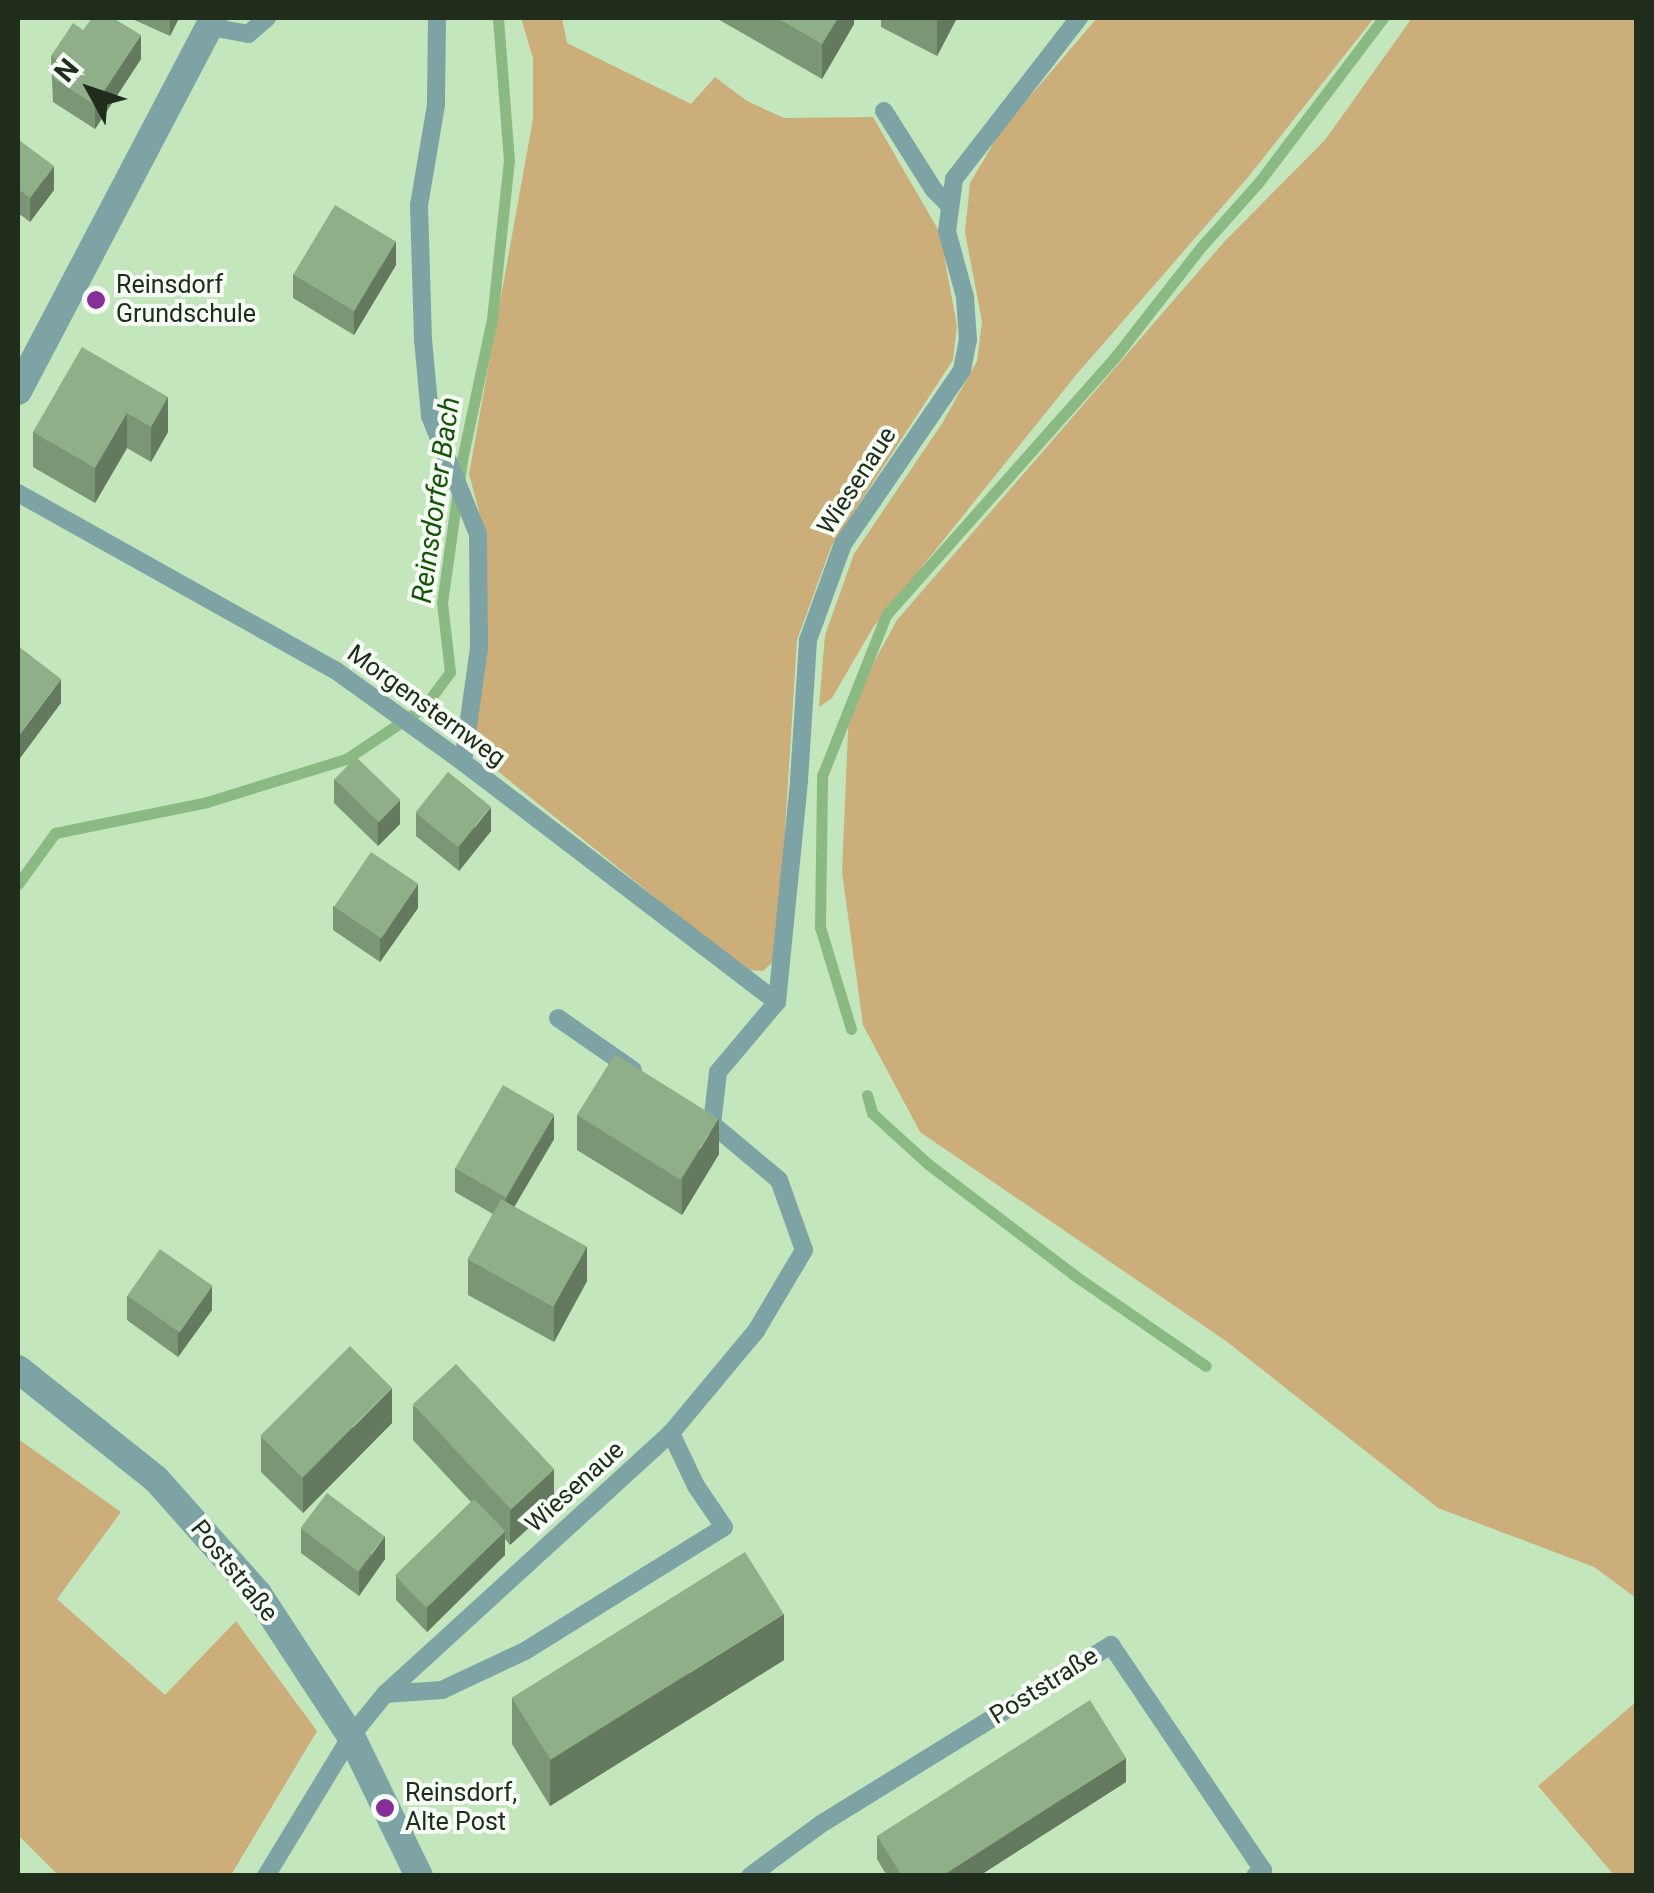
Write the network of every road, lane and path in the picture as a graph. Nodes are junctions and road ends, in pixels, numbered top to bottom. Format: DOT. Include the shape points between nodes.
graph roads {
  1 [pos="267,18"];
  2 [pos="438,18"];
  3 [pos="1080,18"];
  4 [pos="212,22"];
  5 [pos="884,111"];
  6 [pos="949,205"];
  7 [pos="18,391"];
  8 [pos="18,493"];
  9 [pos="464,762"];
  10 [pos="777,1002"];
  11 [pos="558,1018"];
  12 [pos="650,1082"];
  13 [pos="18,1369"];
  14 [pos="671,1433"];
  15 [pos="385,1694"];
  16 [pos="351,1736"];
  17 [pos="1261,1874"];
  18 [pos="266,1876"];
  19 [pos="419,1876"];
  20 [pos="750,1876"];
  1 -- 4 [label="lane" via="248,34"];
  2 -- 9 [label="lane" via="436,105 420,205 430,416 478,534 479,648"];
  3 -- 6 [label="lane, Wiesenaue" via="954,179"];
  4 -- 7 [label="street"];
  5 -- 6 [label="lane"];
  6 -- 10 [label="lane, Wiesenaue" via="947,231 966,297 962,370 843,544 808,640"];
  8 -- 9 [label="lane, Morgensternweg" via="334,670"];
  9 -- 10 [label="lane, Morgensternweg"];
  10 -- 14 [label="lane, Wiesenaue" via="718,1072 704,1119 780,1180 804,1250 756,1331"];
  11 -- 12 [label="lane"];
  13 -- 16 [label="street, Poststraße" via="168,1493 258,1594"];
  14 -- 15 [label="lane, Wiesenaue"];
  14 -- 15 [label="lane" via="724,1527 525,1651 442,1690"];
  15 -- 16 [label="lane, Wiesenaue"];
  16 -- 18 [label="lane, Wiesenaue"];
  16 -- 19 [label="street, Poststraße"];
  17 -- 20 [label="lane, Poststraße" via="1111,1645 821,1824"];
}
